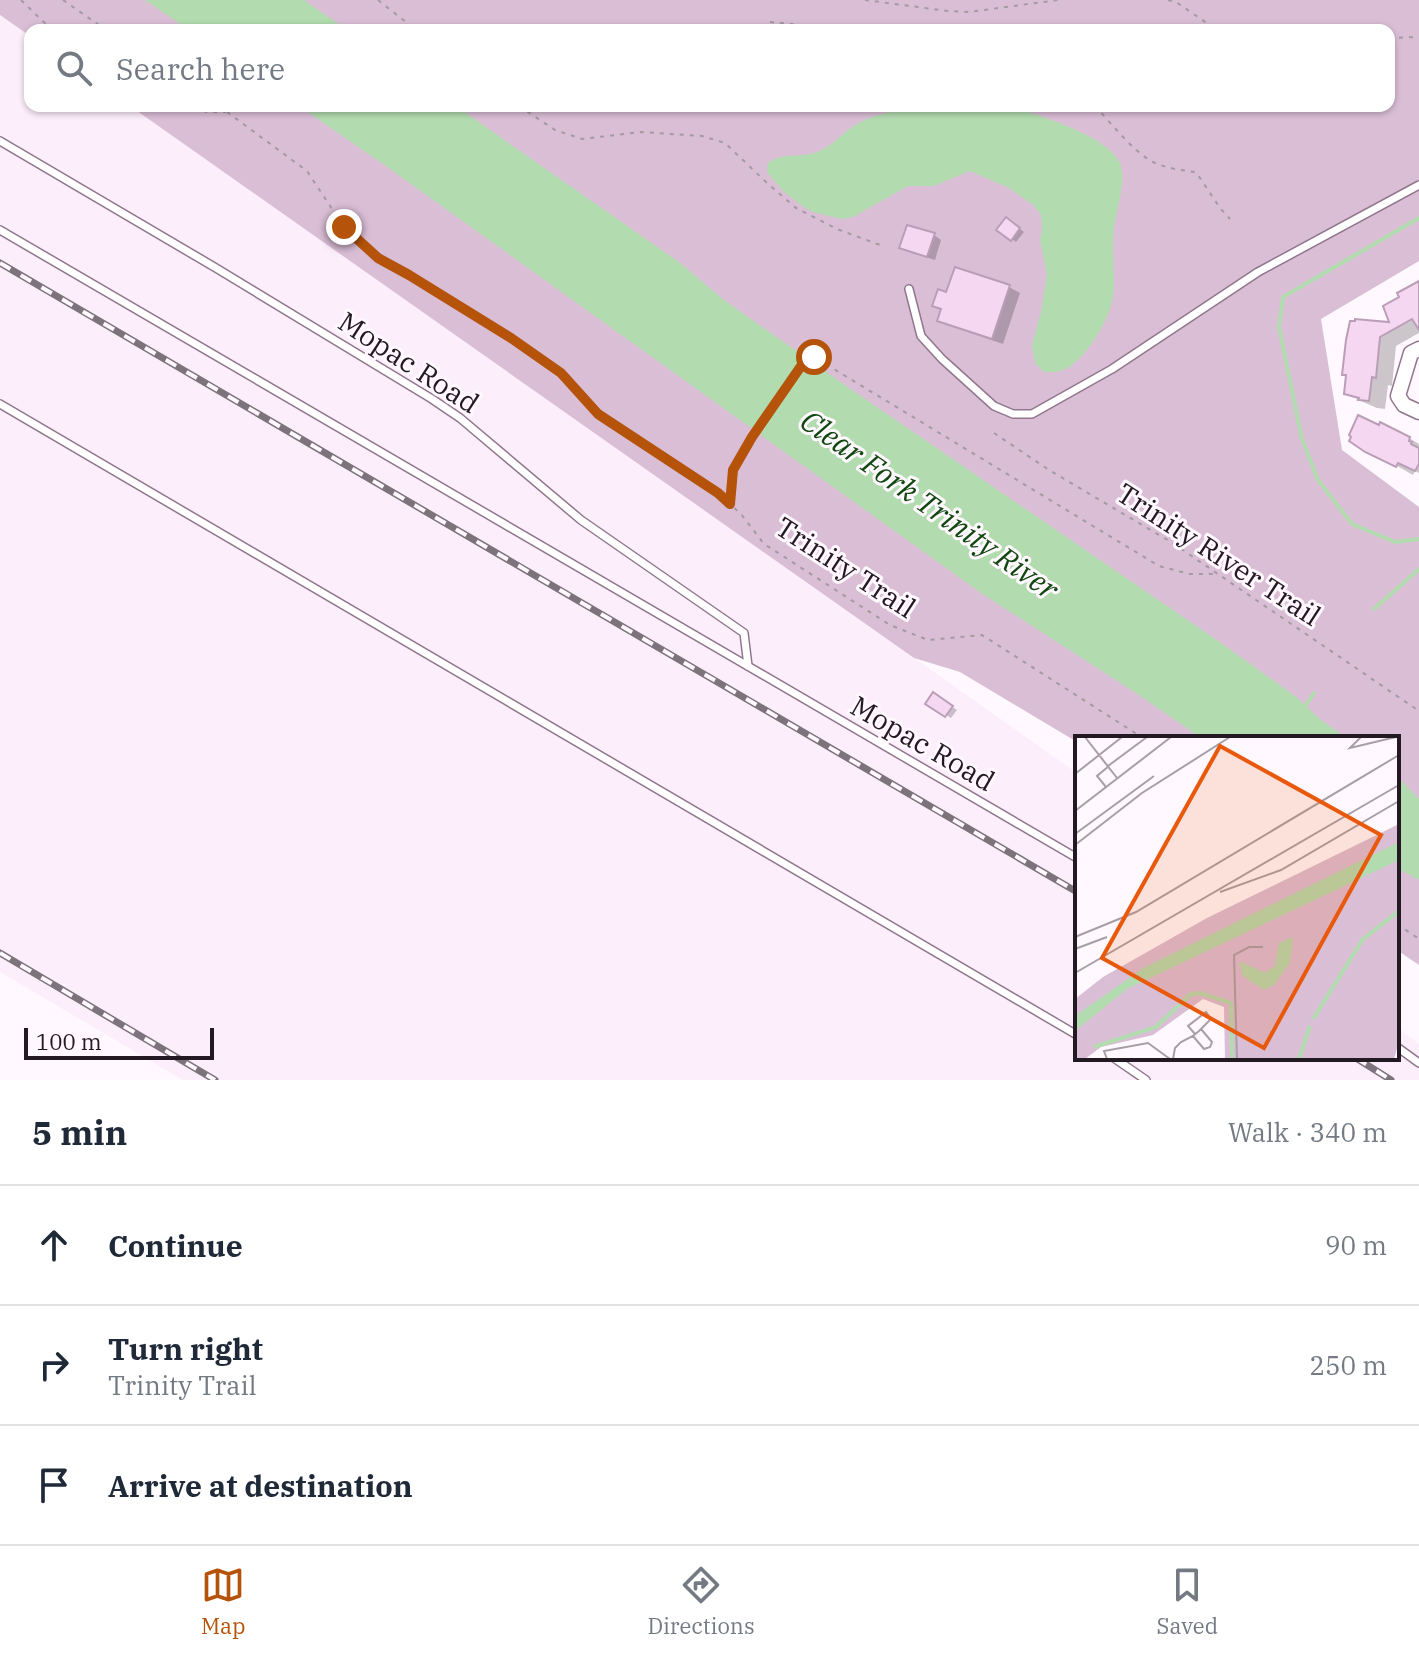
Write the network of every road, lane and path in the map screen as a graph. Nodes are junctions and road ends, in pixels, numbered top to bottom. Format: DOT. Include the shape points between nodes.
graph roads {
  1 [pos="21,0"];
  2 [pos="63,0"];
  3 [pos="378,0"];
  4 [pos="865,0"];
  5 [pos="1058,0"];
  6 [pos="1168,0"];
  7 [pos="770,22"];
  8 [pos="46,24"];
  9 [pos="97,24"];
  10 [pos="408,24"];
  11 [pos="790,24"];
  12 [pos="1208,24"];
  13 [pos="1419,37"];
  14 [pos="1395,38"];
  15 [pos="207,112"];
  16 [pos="228,112"];
  17 [pos="528,112"];
  18 [pos="1101,112"];
  19 [pos="0,141"];
  20 [pos="1419,185"];
  21 [pos="1230,219"];
  22 [pos="0,230"];
  23 [pos="880,245"];
  24 [pos="909,289"];
  25 [pos="1419,349"];
  26 [pos="0,404"];
  27 [pos="1419,412"];
  28 [pos="994,433"];
  29 [pos="730,504"];
  30 [pos="1217,574"];
  31 [pos="748,666"];
  32 [pos="1419,711"];
  33 [pos="1140,736"];
  34 [pos="1075,857"];
  35 [pos="1399,925"];
  36 [pos="1419,939"];
  37 [pos="1075,1034"];
  38 [pos="1399,1048"];
  39 [pos="1117,1060"];
  40 [pos="1419,1063"];
  41 [pos="1146,1080"];
  1 -- 8 [label="path"];
  2 -- 9 [label="path"];
  3 -- 10 [label="path"];
  4 -- 5 [label="path" via="969,12"];
  6 -- 12 [label="path"];
  7 -- 11 [label="path"];
  13 -- 14 [label="path"];
  15 -- 16 [label="path"];
  16 -- 29 [label="path, Trinity Trail" via="307,171 344,227 378,258 511,338 561,373 598,414"];
  17 -- 23 [label="path" via="555,130 582,139 641,132 725,143 796,208"];
  18 -- 21 [label="path" via="1150,160 1195,172"];
  19 -- 31 [label="lane, Mopac Road" via="460,418 581,520 744,633"];
  20 -- 24 [label="lane" via="1258,272 1112,369 1032,414 994,406 942,359 921,336"];
  22 -- 31 [label="lane, Mopac Road"];
  25 -- 27 [label="street" via="1411,353 1398,396"];
  26 -- 37 [label="lane"];
  28 -- 30 [label="path, Trinity River Trail"];
  29 -- 30 [label="path" via="733,470 808,356 1159,566"];
  29 -- 33 [label="path, Trinity Trail" via="764,544 890,625 928,640 982,635"];
  30 -- 32 [label="path, Trinity River Trail"];
  31 -- 34 [label="lane, Mopac Road"];
  35 -- 36 [label="path"];
  38 -- 40 [label="lane"];
  39 -- 41 [label="lane"];
}
